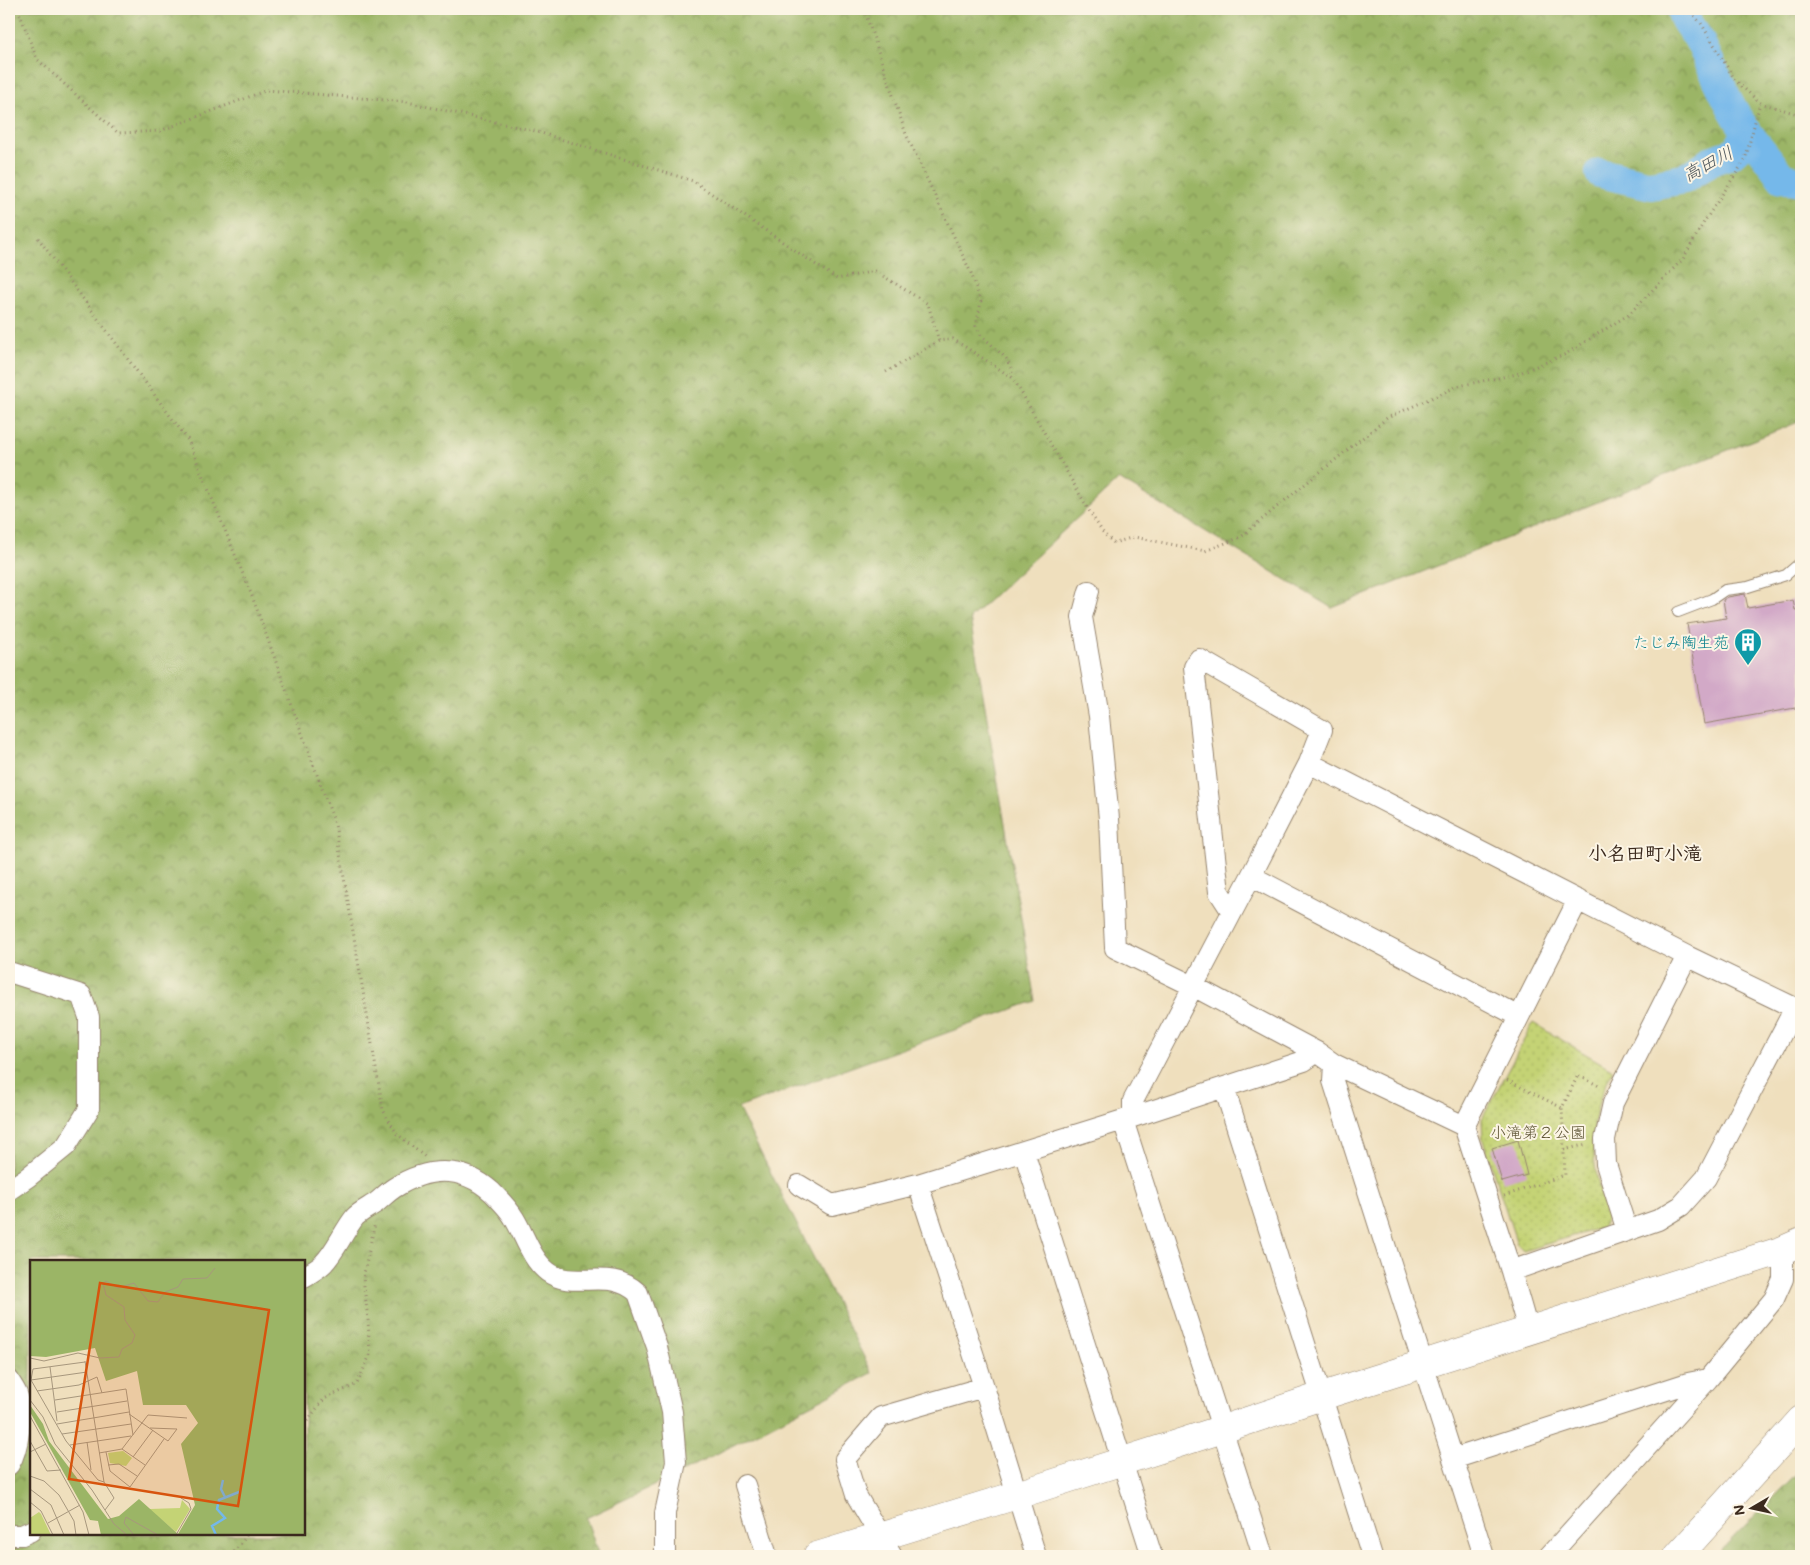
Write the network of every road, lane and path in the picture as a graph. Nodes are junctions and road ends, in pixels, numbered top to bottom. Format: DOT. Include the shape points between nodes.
graph roads {
  1 [pos="18,9"];
  2 [pos="864,9"];
  3 [pos="1687,9"];
  4 [pos="1760,103"];
  5 [pos="1801,115"];
  6 [pos="38,238"];
  7 [pos="939,341"];
  8 [pos="886,372"];
  9 [pos="1013,378"];
  10 [pos="1801,562"];
  11 [pos="1089,591"];
  12 [pos="1678,612"];
  13 [pos="1308,763"];
  14 [pos="1251,876"];
  15 [pos="1578,900"];
  16 [pos="1232,912"];
  17 [pos="1687,956"];
  18 [pos="9,972"];
  19 [pos="1193,986"];
  20 [pos="1518,1016"];
  21 [pos="1317,1052"];
  22 [pos="1334,1064"];
  23 [pos="1491,1072"];
  24 [pos="1224,1087"];
  25 [pos="1604,1089"];
  26 [pos="1562,1108"];
  27 [pos="1128,1119"];
  28 [pos="1464,1126"];
  29 [pos="1604,1142"];
  30 [pos="1564,1150"];
  31 [pos="1024,1152"];
  32 [pos="443,1171"];
  33 [pos="918,1184"];
  34 [pos="799,1185"];
  35 [pos="9,1190"];
  36 [pos="1488,1201"];
  37 [pos="376,1203"];
  38 [pos="1627,1231"];
  39 [pos="1792,1246"];
  40 [pos="1511,1271"];
  41 [pos="305,1276"];
  42 [pos="1528,1330"];
  43 [pos="1422,1365"];
  44 [pos="1708,1379"];
  45 [pos="9,1380"];
  46 [pos="984,1387"];
  47 [pos="1322,1396"];
  48 [pos="1801,1420"];
  49 [pos="305,1424"];
  50 [pos="1223,1429"];
  51 [pos="1122,1460"];
  52 [pos="1453,1460"];
  53 [pos="9,1465"];
  54 [pos="746,1484"];
  55 [pos="1017,1495"];
  56 [pos="30,1531"];
  57 [pos="9,1535"];
  58 [pos="247,1535"];
  59 [pos="886,1546"];
  60 [pos="231,1556"];
  61 [pos="665,1556"];
  62 [pos="767,1556"];
  63 [pos="818,1556"];
  64 [pos="1036,1556"];
  65 [pos="1152,1556"];
  66 [pos="1263,1556"];
  67 [pos="1372,1556"];
  68 [pos="1484,1556"];
  69 [pos="1549,1556"];
  70 [pos="1678,1556"];
  1 -- 7 [label="path" via="37,59 118,133 160,131 267,90 407,102 535,131 693,181 837,279 875,271 928,304"];
  2 -- 9 [label="path" via="906,134 972,273 981,302 976,326 981,335 1006,358"];
  3 -- 4 [label="path" via="1701,23 1734,80"];
  4 -- 5 [label="path"];
  4 -- 9 [label="path" via="1745,160 1683,259 1628,315 1564,356 1517,374 1458,386 1387,418 1242,538 1205,551 1134,537 1114,544 1104,534"];
  6 -- 32 [label="path" via="188,440 252,596 335,824 383,1110 397,1134"];
  7 -- 8 [label="path"];
  7 -- 9 [label="path" via="953,339"];
  10 -- 12 [label="lane" via="1786,575 1725,590 1712,599"];
  11 -- 19 [label="street" via="1082,617 1099,716 1109,819 1115,948"];
  13 -- 14 [label="street"];
  13 -- 15 [label="street"];
  13 -- 16 [label="street" via="1322,730 1199,659 1194,667 1219,892"];
  14 -- 16 [label="street"];
  14 -- 20 [label="street"];
  15 -- 17 [label="street"];
  15 -- 20 [label="street"];
  16 -- 19 [label="street"];
  17 -- 29 [label="street" via="1613,1103"];
  17 -- 38 [label="street" via="1795,1008 1706,1178 1681,1206 1658,1220"];
  18 -- 35 [label="street" via="81,995 89,1017 89,1109 66,1146"];
  19 -- 21 [label="street"];
  19 -- 27 [label="street" via="1133,1101"];
  20 -- 23 [label="street"];
  21 -- 22 [label="street"];
  21 -- 24 [label="street" via="1304,1062"];
  22 -- 28 [label="street"];
  22 -- 43 [label="street" via="1333,1081"];
  23 -- 26 [label="path"];
  23 -- 28 [label="street"];
  24 -- 27 [label="street"];
  24 -- 47 [label="street"];
  25 -- 26 [label="path" via="1578,1075"];
  26 -- 30 [label="path"];
  27 -- 31 [label="street"];
  27 -- 50 [label="street"];
  28 -- 36 [label="street"];
  29 -- 30 [label="path"];
  29 -- 38 [label="street" via="1606,1164"];
  30 -- 36 [label="path" via="1565,1175"];
  31 -- 33 [label="street"];
  31 -- 51 [label="street"];
  32 -- 37 [label="street" via="419,1174 393,1188"];
  32 -- 61 [label="street" via="478,1182 492,1192 514,1216 537,1260 549,1272 569,1280 597,1278 624,1282 638,1293 657,1347 672,1412 676,1462 665,1513"];
  33 -- 34 [label="street" via="832,1205"];
  33 -- 46 [label="street"];
  36 -- 40 [label="street"];
  37 -- 41 [label="street" via="356,1216 322,1265"];
  37 -- 49 [label="path" via="375,1226 363,1278 370,1355 358,1384 324,1399"];
  38 -- 40 [label="street"];
  39 -- 42 [label="street"];
  39 -- 44 [label="street" via="1783,1280 1774,1298"];
  40 -- 42 [label="street"];
  42 -- 43 [label="street"];
  43 -- 47 [label="street"];
  43 -- 52 [label="street"];
  44 -- 52 [label="street"];
  44 -- 69 [label="street"];
  45 -- 53 [label="street" via="18,1395 21,1427"];
  46 -- 55 [label="street"];
  46 -- 59 [label="street" via="881,1417 845,1459 856,1495"];
  47 -- 50 [label="street"];
  47 -- 67 [label="street"];
  48 -- 70 [label="street"];
  50 -- 51 [label="street"];
  50 -- 66 [label="street"];
  51 -- 55 [label="street"];
  51 -- 65 [label="street"];
  52 -- 68 [label="street"];
  54 -- 62 [label="street"];
  55 -- 59 [label="street"];
  55 -- 64 [label="street"];
  56 -- 57 [label="street"];
  58 -- 60 [label="path"];
  59 -- 63 [label="street"];
}
